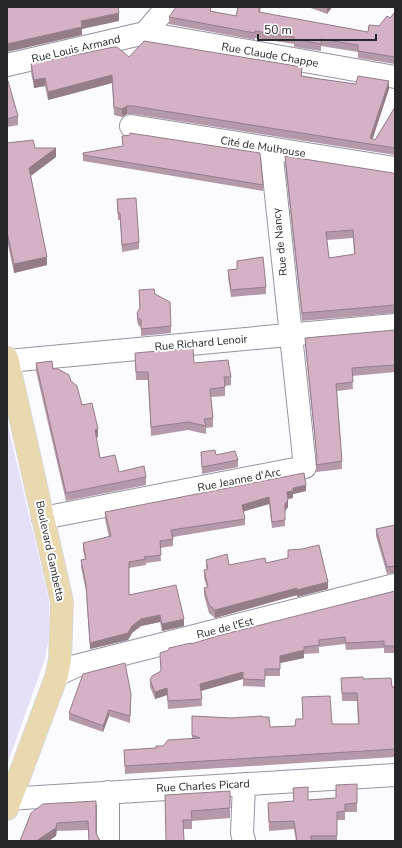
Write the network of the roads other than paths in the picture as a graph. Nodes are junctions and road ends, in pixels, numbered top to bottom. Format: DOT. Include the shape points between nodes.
graph roads {
  1 [pos="167,7"];
  2 [pos="145,33"];
  3 [pos="7,65"];
  4 [pos="395,77"];
  5 [pos="131,126"];
  6 [pos="270,148"];
  7 [pos="395,168"];
  8 [pos="395,325"];
  9 [pos="290,335"];
  10 [pos="7,360"];
  11 [pos="43,518"];
  12 [pos="395,585"];
  13 [pos="57,675"];
  14 [pos="395,775"];
  15 [pos="244,784"];
  16 [pos="108,792"];
  17 [pos="8,802"];
  18 [pos="108,841"];
  19 [pos="244,841"];
  1 -- 2 [label="street"];
  2 -- 3 [label="street, Rue Louis Armand"];
  2 -- 4 [label="street, Rue Claude Chappe"];
  5 -- 6 [label="street, Cité de Mulhouse"];
  6 -- 7 [label="street, Cité de Mulhouse"];
  6 -- 9 [label="street, Rue de Nancy"];
  8 -- 9 [label="street, Rue Richard Lenoir"];
  9 -- 10 [label="street, Rue Richard Lenoir"];
  9 -- 11 [label="street, Rue Jeanne d'Arc" via="305,467"];
  10 -- 11 [label="main road, Boulevard Gambetta"];
  11 -- 13 [label="main road, Boulevard Gambetta" via="62,602"];
  12 -- 13 [label="street, Rue de l'Est" via="76,666"];
  13 -- 17 [label="main road, Boulevard Gambetta"];
  14 -- 15 [label="street, Rue Charles Picard"];
  15 -- 16 [label="street, Rue Charles Picard"];
  15 -- 19 [label="street"];
  16 -- 17 [label="street, Rue Charles Picard"];
  16 -- 18 [label="street"];
}
